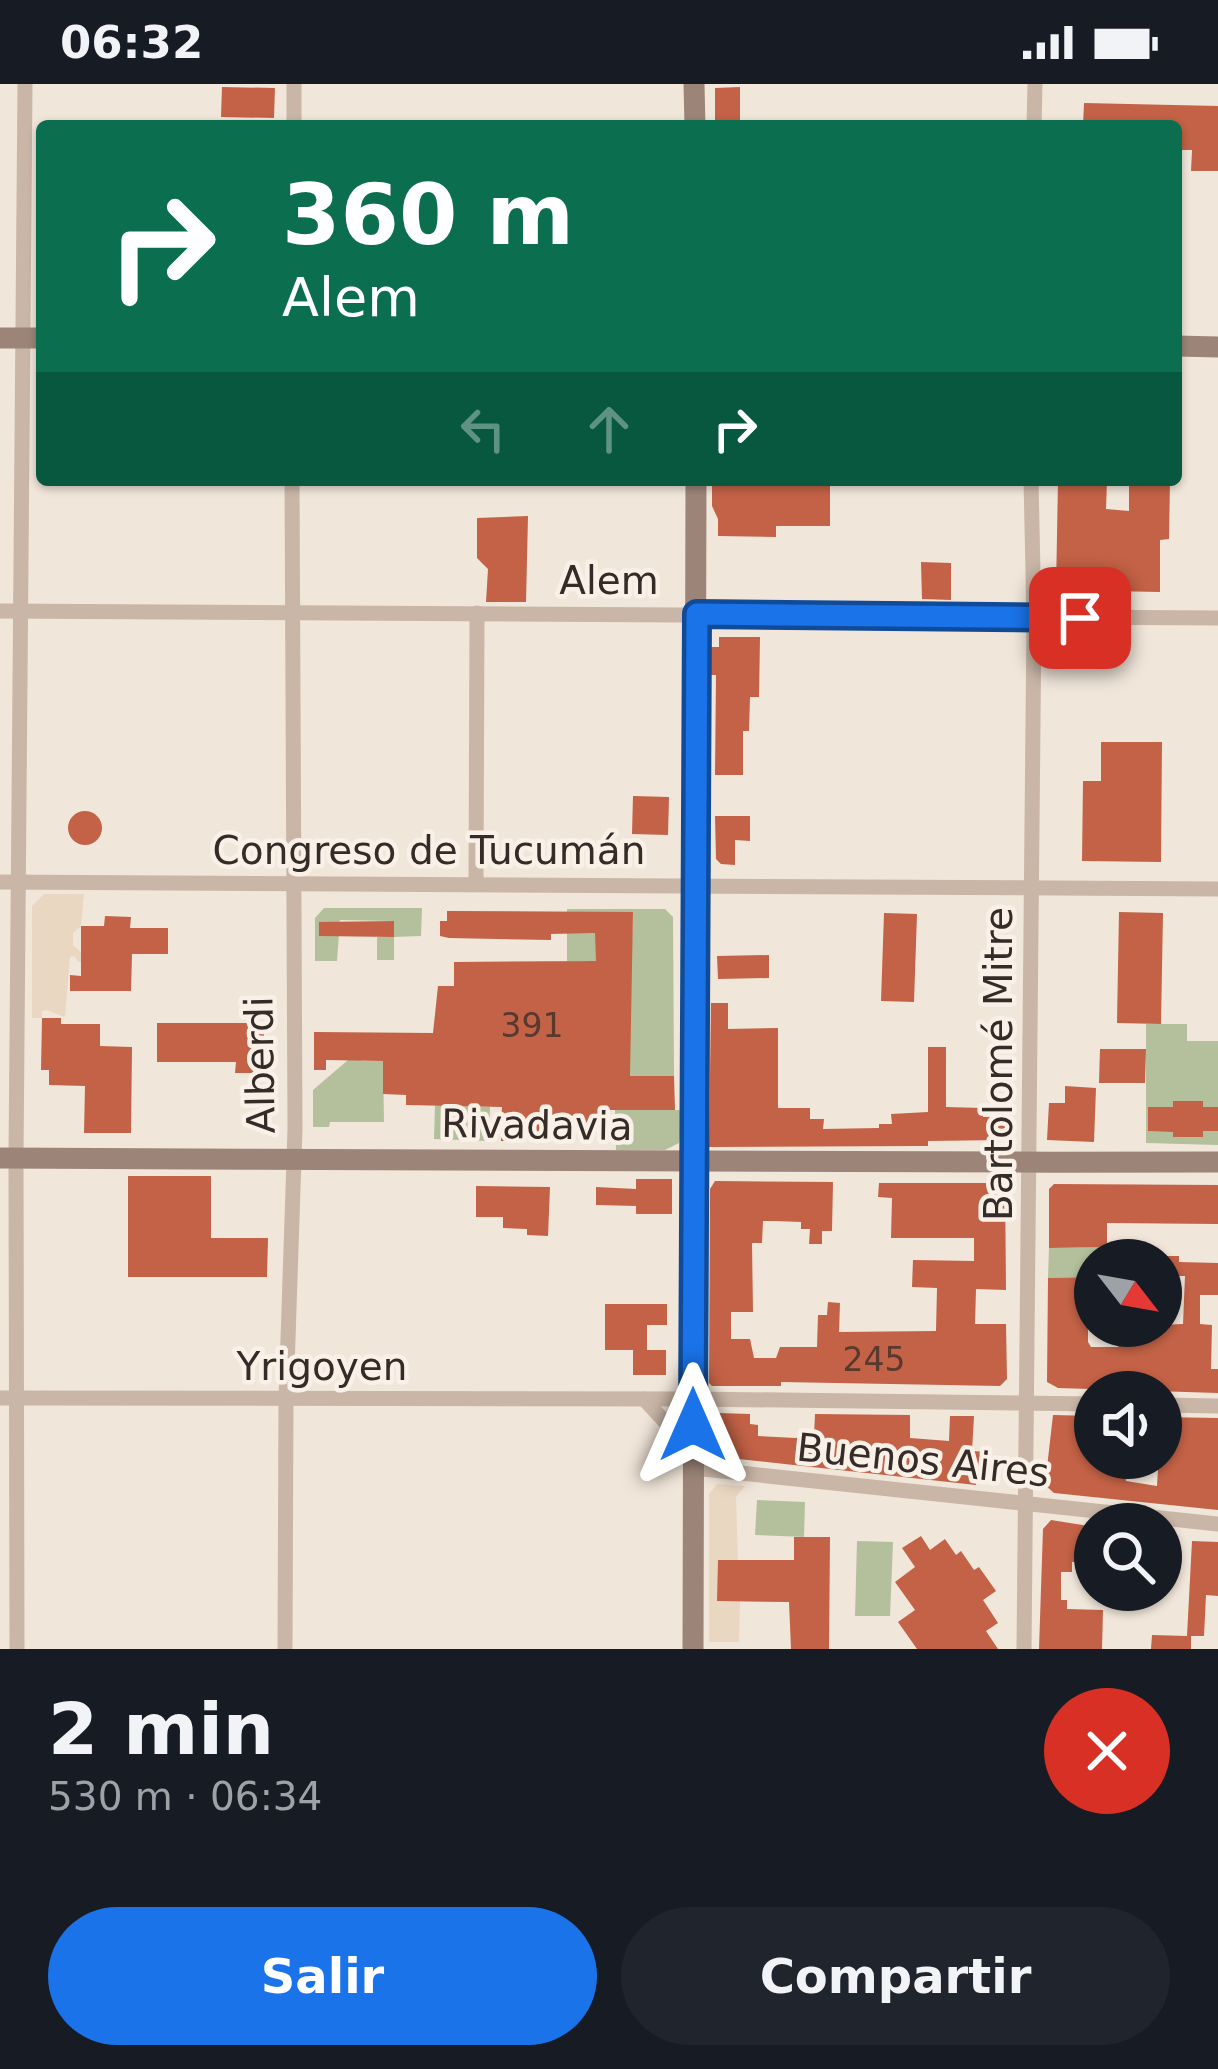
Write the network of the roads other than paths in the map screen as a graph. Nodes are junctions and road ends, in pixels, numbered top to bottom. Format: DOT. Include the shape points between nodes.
graph roads {
  1 [pos="26,84"];
  2 [pos="294,84"];
  3 [pos="694,84"];
  4 [pos="1035,84"];
  5 [pos="294,120"];
  6 [pos="695,120"];
  7 [pos="1034,120"];
  8 [pos="22,338"];
  9 [pos="1182,346"];
  10 [pos="1218,347"];
  11 [pos="292,486"];
  12 [pos="696,486"];
  13 [pos="1031,486"];
  14 [pos="0,611"];
  15 [pos="21,611"];
  16 [pos="291,612"];
  17 [pos="477,613"];
  18 [pos="697,614"];
  19 [pos="1218,618"];
  20 [pos="1034,619"];
  21 [pos="0,882"];
  22 [pos="18,882"];
  23 [pos="292,883"];
  24 [pos="476,884"];
  25 [pos="695,884"];
  26 [pos="1032,887"];
  27 [pos="1218,889"];
  28 [pos="294,1156"];
  29 [pos="8,1158"];
  30 [pos="1030,1162"];
  31 [pos="1218,1162"];
  32 [pos="692,1163"];
  33 [pos="8,1398"];
  34 [pos="644,1399"];
  35 [pos="693,1399"];
  36 [pos="286,1400"];
  37 [pos="1028,1403"];
  38 [pos="1074,1404"];
  39 [pos="1182,1405"];
  40 [pos="1218,1406"];
  41 [pos="692,1460"];
  42 [pos="1028,1504"];
  43 [pos="1218,1525"];
  44 [pos="17,1649"];
  45 [pos="285,1649"];
  46 [pos="693,1649"];
  47 [pos="1024,1649"];
  1 -- 8 [label="street"];
  2 -- 5 [label="street"];
  3 -- 6 [label="main road"];
  4 -- 7 [label="street"];
  8 -- 15 [label="street"];
  9 -- 10 [label="main road"];
  11 -- 16 [label="street, Alberdi"];
  12 -- 18 [label="main road"];
  13 -- 20 [label="street, Bartolomé Mitre"];
  14 -- 15 [label="street, Alem"];
  15 -- 16 [label="street, Alem"];
  15 -- 22 [label="street"];
  16 -- 17 [label="street, Alem"];
  16 -- 23 [label="street, Alberdi"];
  17 -- 18 [label="street, Alem"];
  17 -- 24 [label="street"];
  18 -- 20 [label="street, Alem"];
  18 -- 25 [label="main road"];
  19 -- 20 [label="street, Alem"];
  20 -- 26 [label="street, Bartolomé Mitre"];
  21 -- 22 [label="street, Congreso de Tucumán"];
  22 -- 23 [label="street, Congreso de Tucumán"];
  22 -- 29 [label="street"];
  23 -- 24 [label="street, Congreso de Tucumán"];
  23 -- 28 [label="street, Alberdi"];
  24 -- 25 [label="street, Congreso de Tucumán"];
  25 -- 26 [label="street, Congreso de Tucumán"];
  25 -- 32 [label="main road"];
  26 -- 27 [label="street, Congreso de Tucumán"];
  26 -- 30 [label="street, Bartolomé Mitre"];
  28 -- 29 [label="main road, Rivadavia"];
  28 -- 32 [label="main road, Rivadavia"];
  28 -- 36 [label="street, Alberdi"];
  29 -- 33 [label="street"];
  30 -- 31 [label="main road, Rivadavia"];
  30 -- 32 [label="main road, Rivadavia"];
  30 -- 37 [label="street, Bartolomé Mitre"];
  32 -- 35 [label="main road"];
  33 -- 36 [label="street, Yrigoyen"];
  33 -- 44 [label="street"];
  34 -- 35 [label="street, Yrigoyen"];
  34 -- 36 [label="street, Yrigoyen"];
  34 -- 41 [label="street"];
  35 -- 37 [label="street, Yrigoyen"];
  35 -- 41 [label="main road"];
  36 -- 45 [label="street, Alberdi"];
  37 -- 38 [label="street, Yrigoyen"];
  37 -- 42 [label="street, Bartolomé Mitre"];
  39 -- 40 [label="street"];
  41 -- 42 [label="street, Buenos Aires"];
  41 -- 46 [label="main road"];
  42 -- 43 [label="street, Buenos Aires"];
  42 -- 47 [label="street, Bartolomé Mitre"];
}
